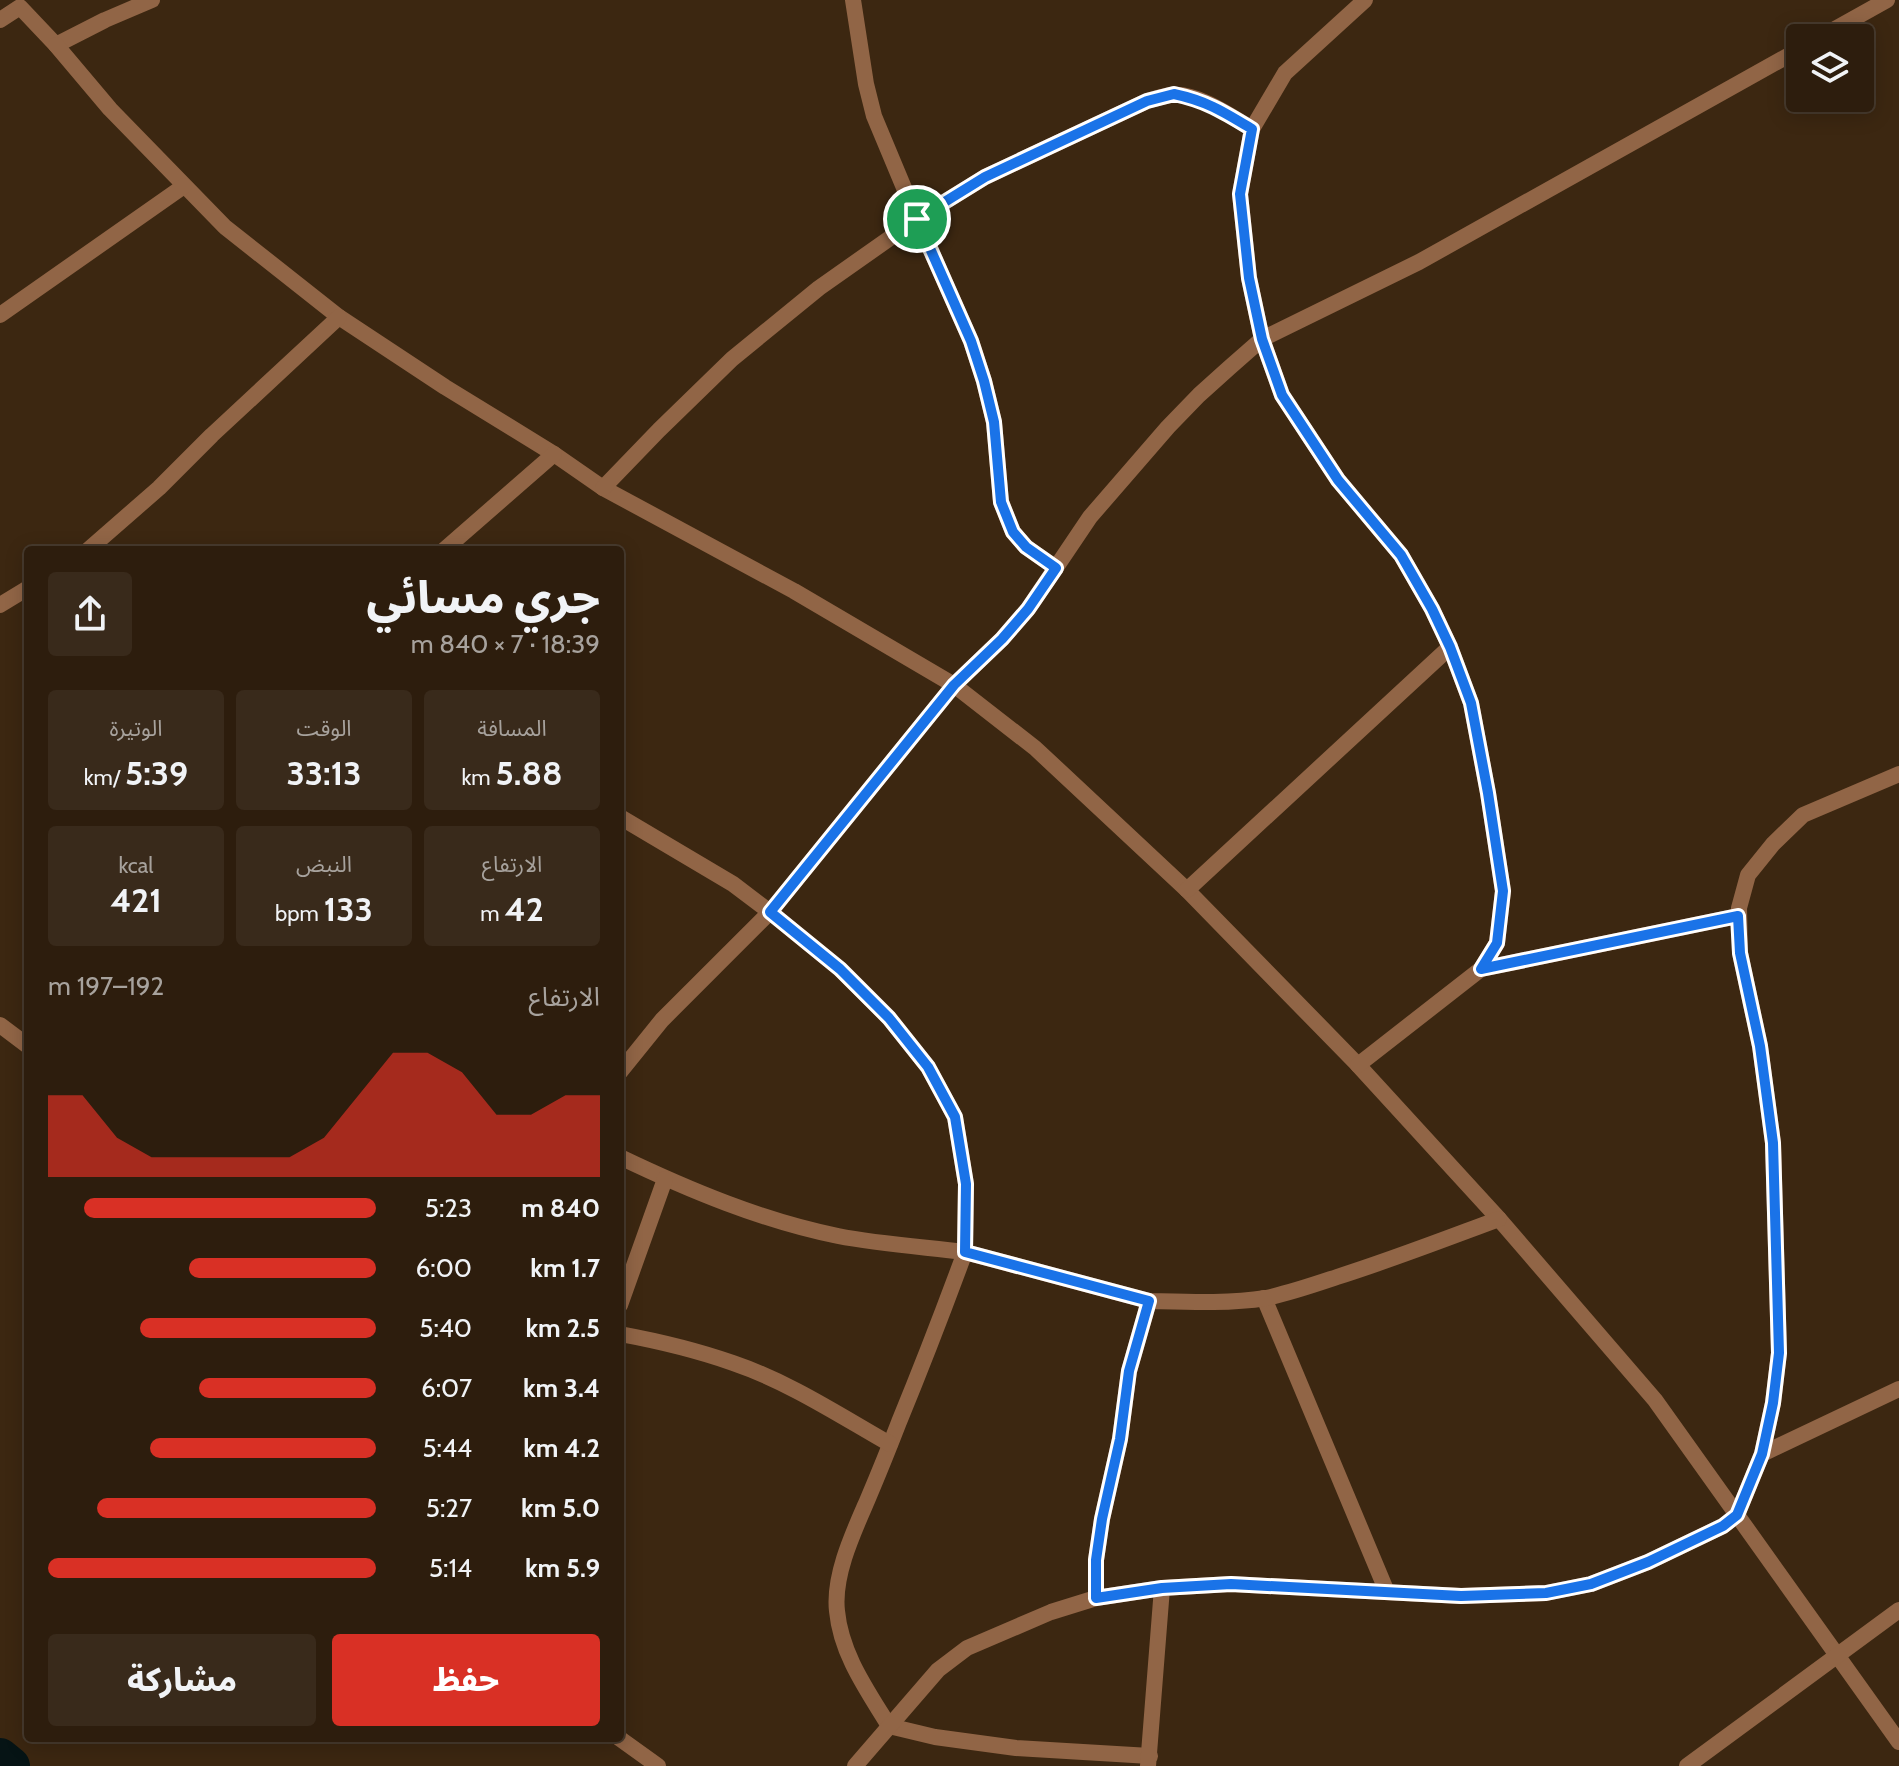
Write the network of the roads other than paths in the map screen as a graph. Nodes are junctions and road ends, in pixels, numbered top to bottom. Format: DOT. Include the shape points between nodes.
graph roads {
  1 [pos="152,0"];
  2 [pos="853,0"];
  3 [pos="1365,0"];
  4 [pos="1887,0"];
  5 [pos="16,4"];
  6 [pos="0,20"];
  7 [pos="1844,24"];
  8 [pos="56,45"];
  9 [pos="1786,57"];
  10 [pos="1252,129"];
  11 [pos="184,186"];
  12 [pos="917,219"];
  13 [pos="0,315"];
  14 [pos="339,317"];
  15 [pos="1262,339"];
  16 [pos="554,454"];
  17 [pos="603,488"];
  18 [pos="93,546"];
  19 [pos="449,546"];
  20 [pos="1056,568"];
  21 [pos="24,590"];
  22 [pos="0,605"];
  23 [pos="1450,647"];
  24 [pos="954,685"];
  25 [pos="1899,774"];
  26 [pos="624,819"];
  27 [pos="1187,890"];
  28 [pos="770,912"];
  29 [pos="1738,916"];
  30 [pos="1481,969"];
  31 [pos="0,1025"];
  32 [pos="24,1043"];
  33 [pos="1358,1065"];
  34 [pos="624,1067"];
  35 [pos="624,1159"];
  36 [pos="665,1179"];
  37 [pos="1499,1219"];
  38 [pos="965,1252"];
  39 [pos="624,1294"];
  40 [pos="1264,1298"];
  41 [pos="1149,1301"];
  42 [pos="624,1335"];
  43 [pos="1899,1389"];
  44 [pos="890,1444"];
  45 [pos="1762,1454"];
  46 [pos="1737,1515"];
  47 [pos="1162,1588"];
  48 [pos="1387,1592"];
  49 [pos="1096,1598"];
  50 [pos="1899,1610"];
  51 [pos="1837,1655"];
  52 [pos="889,1726"];
  53 [pos="624,1742"];
  54 [pos="1899,1742"];
  55 [pos="1149,1761"];
  56 [pos="658,1766"];
  57 [pos="855,1766"];
  58 [pos="1687,1766"];
  1 -- 8 [label="street"];
  2 -- 12 [label="street" via="874,116"];
  3 -- 10 [label="street" via="1285,73"];
  4 -- 7 [label="street"];
  5 -- 6 [label="street"];
  5 -- 8 [label="street"];
  8 -- 11 [label="street"];
  9 -- 15 [label="street" via="1419,262"];
  10 -- 12 [label="street" via="1198,99 1174,94 1147,101 985,177"];
  10 -- 15 [label="street" via="1240,194"];
  11 -- 13 [label="street"];
  11 -- 14 [label="street" via="225,227"];
  12 -- 17 [label="street" via="819,288 732,359"];
  12 -- 20 [label="street" via="984,381 994,422 1001,502 1013,532"];
  14 -- 16 [label="street"];
  14 -- 18 [label="street"];
  15 -- 20 [label="street" via="1168,427 1090,517"];
  15 -- 23 [label="street" via="1282,395 1338,480 1401,555"];
  16 -- 17 [label="street"];
  16 -- 19 [label="street"];
  17 -- 24 [label="street"];
  20 -- 24 [label="street" via="1002,639"];
  21 -- 22 [label="street"];
  23 -- 27 [label="street"];
  23 -- 30 [label="street" via="1471,703 1503,891 1497,943"];
  24 -- 27 [label="street" via="1035,748"];
  24 -- 28 [label="street"];
  25 -- 29 [label="street" via="1803,815 1748,875"];
  26 -- 28 [label="street"];
  27 -- 33 [label="street"];
  28 -- 34 [label="street" via="662,1020"];
  28 -- 38 [label="street" via="850,979 928,1067 955,1117 966,1184"];
  29 -- 30 [label="street"];
  29 -- 45 [label="street" via="1773,1143 1779,1353"];
  30 -- 33 [label="street"];
  31 -- 32 [label="street"];
  33 -- 37 [label="street"];
  35 -- 36 [label="street"];
  36 -- 38 [label="street" via="783,1222 839,1236"];
  36 -- 39 [label="street"];
  37 -- 40 [label="street"];
  37 -- 46 [label="street" via="1655,1400"];
  38 -- 41 [label="street"];
  38 -- 44 [label="street"];
  40 -- 41 [label="street"];
  40 -- 48 [label="street"];
  41 -- 49 [label="street" via="1129,1371 1102,1519"];
  42 -- 44 [label="street" via="734,1363 794,1389"];
  43 -- 45 [label="street"];
  44 -- 52 [label="street" via="847,1550 836,1610 849,1657"];
  45 -- 46 [label="street"];
  46 -- 48 [label="street" via="1660,1556 1591,1584 1546,1593"];
  46 -- 51 [label="street"];
  47 -- 48 [label="street" via="1231,1584"];
  47 -- 49 [label="street"];
  47 -- 55 [label="street"];
  49 -- 52 [label="street" via="967,1648 938,1670"];
  50 -- 51 [label="street"];
  51 -- 54 [label="street"];
  51 -- 58 [label="street"];
  52 -- 55 [label="street" via="1016,1748"];
  52 -- 57 [label="street"];
  53 -- 56 [label="street"];
}
